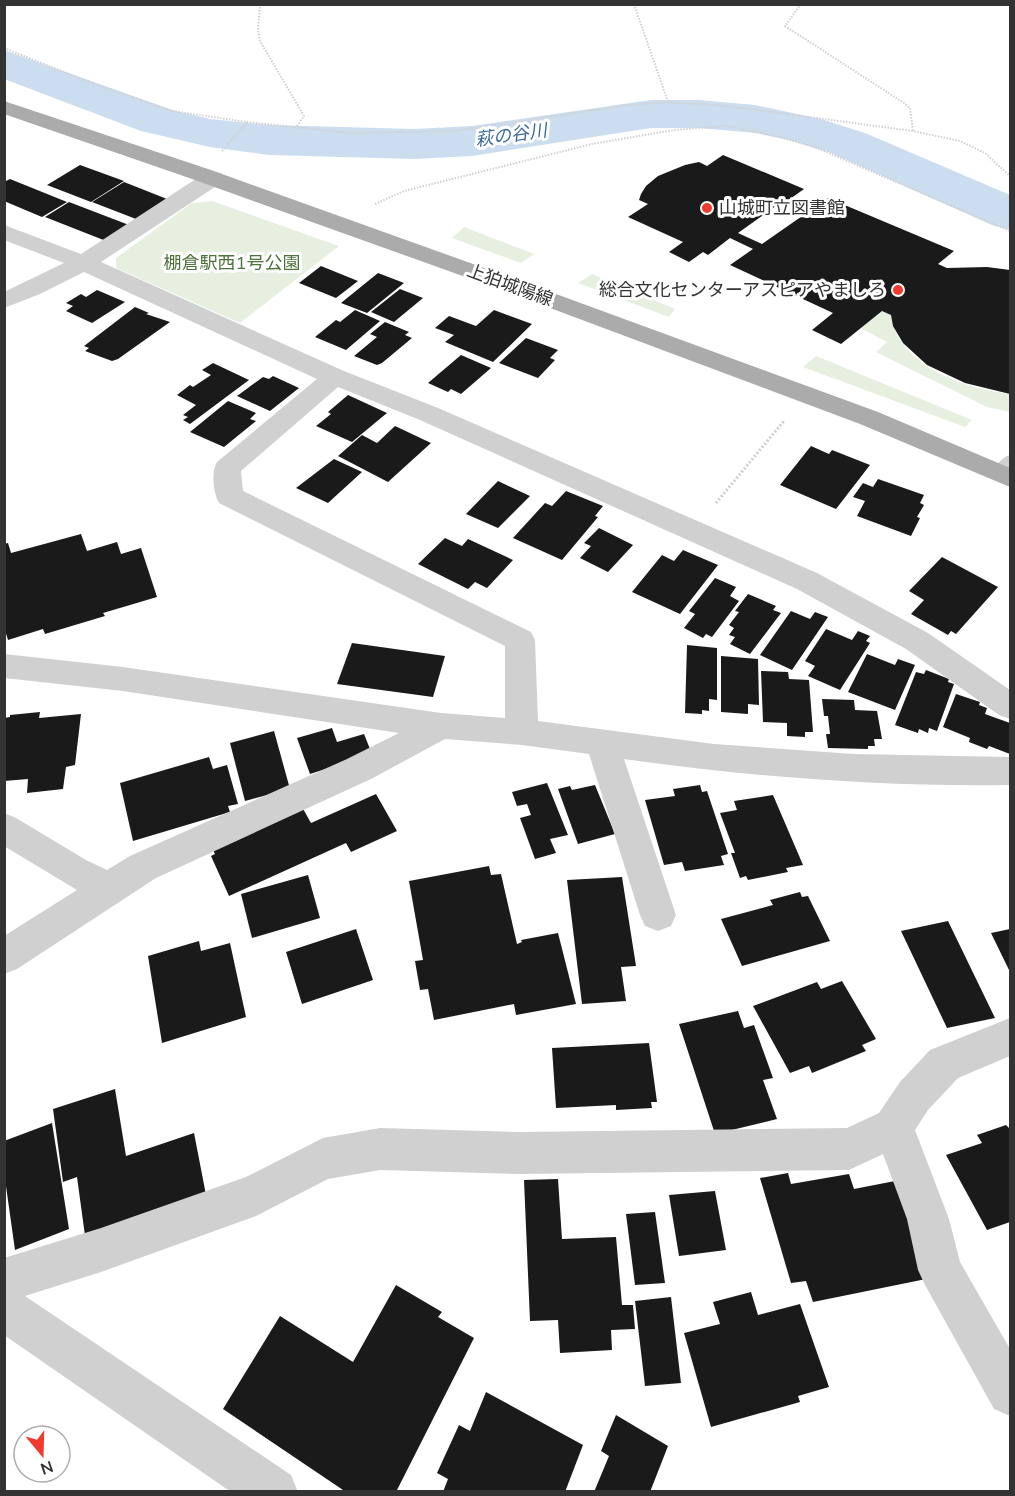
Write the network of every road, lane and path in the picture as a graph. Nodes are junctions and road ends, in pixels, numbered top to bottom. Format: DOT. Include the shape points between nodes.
graph roads {
  1 [pos="260,4"];
  2 [pos="634,4"];
  3 [pos="801,4"];
  4 [pos="4,48"];
  5 [pos="668,102"];
  6 [pos="4,107"];
  7 [pos="247,122"];
  8 [pos="297,126"];
  9 [pos="913,130"];
  10 [pos="226,143"];
  11 [pos="1011,176"];
  12 [pos="213,178"];
  13 [pos="343,225"];
  14 [pos="1011,231"];
  15 [pos="4,232"];
  16 [pos="84,263"];
  17 [pos="4,302"];
  18 [pos="335,377"];
  19 [pos="785,421"];
  20 [pos="1007,471"];
  21 [pos="693,531"];
  22 [pos="4,666"];
  23 [pos="1011,706"];
  24 [pos="441,726"];
  25 [pos="522,732"];
  26 [pos="603,745"];
  27 [pos="1011,771"];
  28 [pos="4,828"];
  29 [pos="108,888"];
  30 [pos="658,915"];
  31 [pos="4,957"];
  32 [pos="1011,1037"];
  33 [pos="892,1127"];
  34 [pos="4,1280"];
  35 [pos="4,1308"];
  36 [pos="1011,1393"];
  37 [pos="274,1491"];
  1 -- 8 [label="path" via="258,34 304,116"];
  2 -- 5 [label="path"];
  3 -- 9 [label="path" via="785,26 904,102 910,108"];
  4 -- 7 [label="path" via="172,111"];
  5 -- 8 [label="path" via="455,131 348,133"];
  5 -- 9 [label="path"];
  6 -- 12 [label="main road, 上狛城陽線"];
  7 -- 8 [label="path"];
  7 -- 10 [label="path"];
  9 -- 11 [label="path" via="960,141 985,153"];
  12 -- 13 [label="main road, 上狛城陽線"];
  12 -- 16 [label="street"];
  13 -- 14 [label="path" via="368,207 404,191 515,161 639,136 727,126 817,148"];
  13 -- 20 [label="main road, 上狛城陽線"];
  15 -- 16 [label="street"];
  16 -- 17 [label="street"];
  16 -- 18 [label="street"];
  18 -- 21 [label="street" via="429,414"];
  18 -- 25 [label="street" via="226,468 229,496 520,640"];
  19 -- 21 [label="path"];
  21 -- 23 [label="street" via="807,581 917,641"];
  22 -- 24 [label="street"];
  24 -- 25 [label="street"];
  24 -- 29 [label="street" via="359,770 143,867"];
  25 -- 26 [label="street"];
  26 -- 27 [label="street" via="854,768"];
  26 -- 30 [label="street"];
  28 -- 29 [label="street"];
  29 -- 31 [label="street"];
  32 -- 33 [label="street" via="944,1064"];
  33 -- 34 [label="street" via="849,1149 587,1153 380,1149 323,1159 256,1195"];
  33 -- 36 [label="street" via="928,1220 940,1270"];
  35 -- 37 [label="street"];
}
